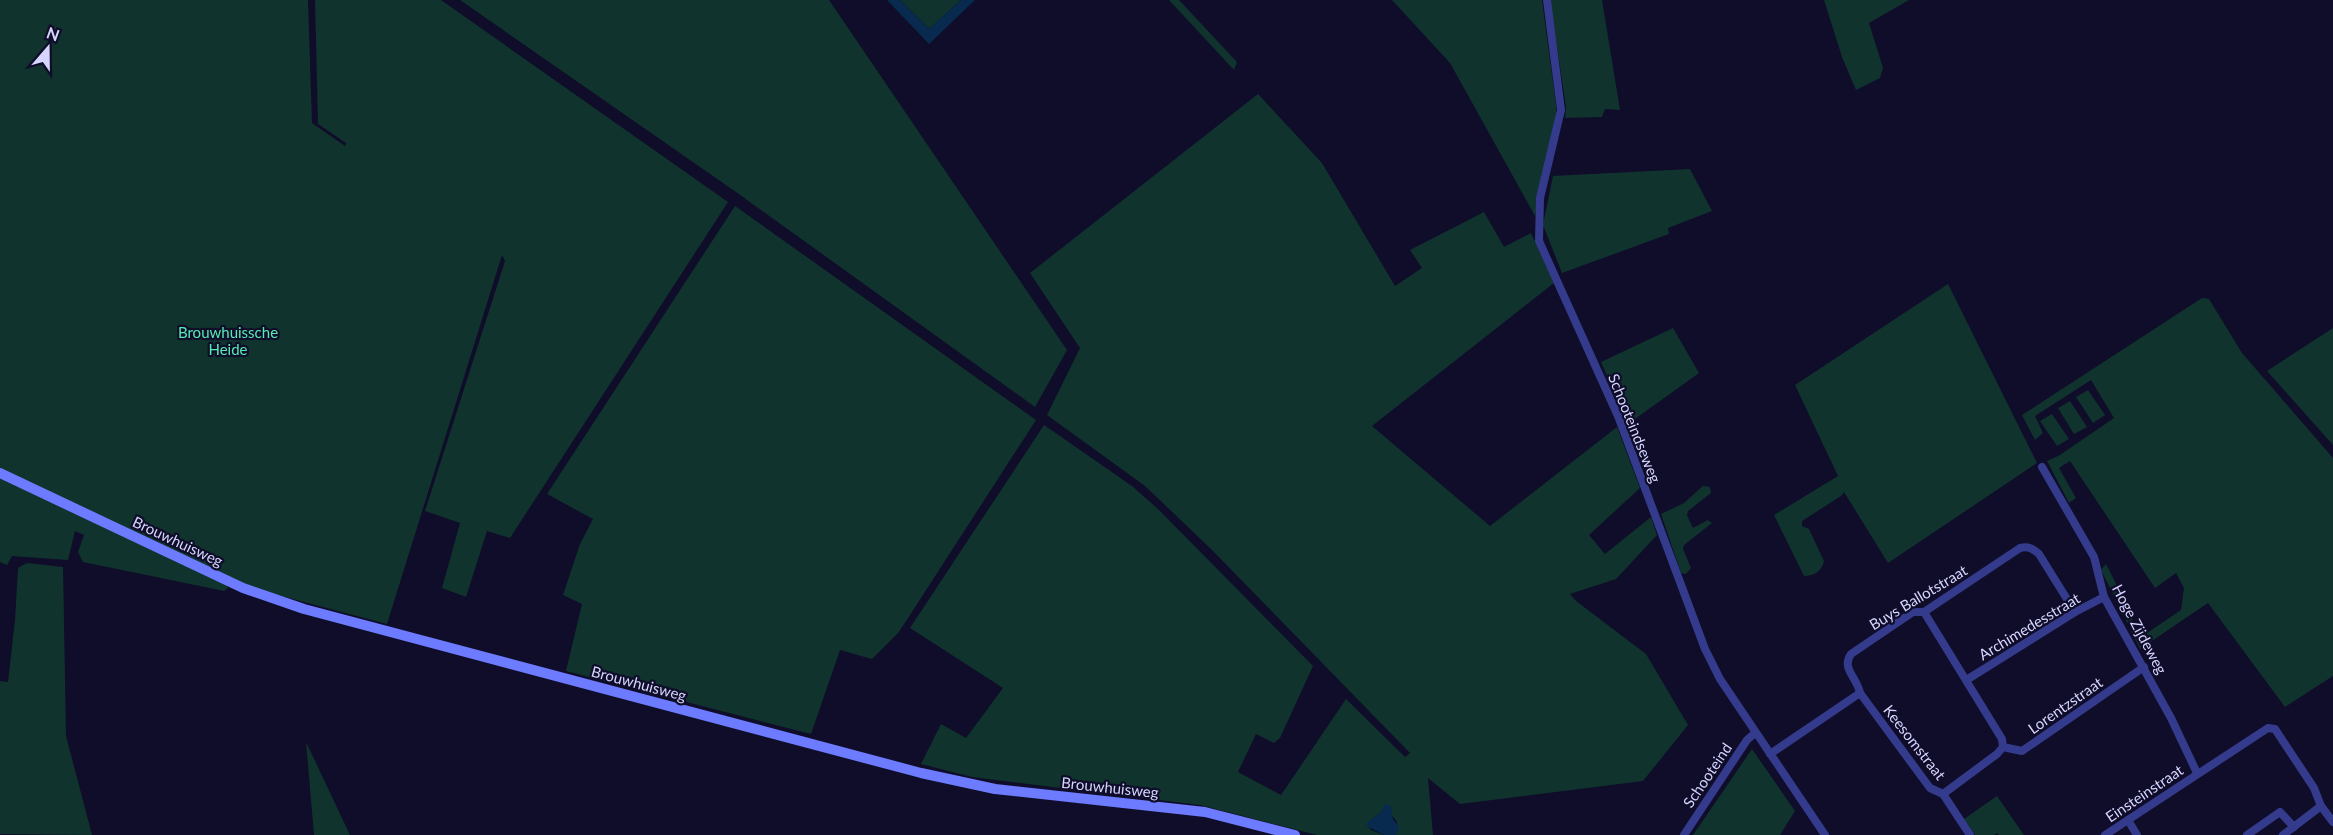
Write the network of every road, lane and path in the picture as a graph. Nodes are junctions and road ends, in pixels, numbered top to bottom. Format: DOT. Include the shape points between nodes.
graph roads {
  1 [pos="1547,0"];
  2 [pos="2042,467"];
  3 [pos="0,473"];
  4 [pos="2104,597"];
  5 [pos="1924,612"];
  6 [pos="2076,612"];
  7 [pos="1846,661"];
  8 [pos="2144,667"];
  9 [pos="1968,679"];
  10 [pos="1860,693"];
  11 [pos="1755,733"];
  12 [pos="2003,747"];
  13 [pos="1770,754"];
  14 [pos="2197,773"];
  15 [pos="1943,794"];
  16 [pos="2321,806"];
  17 [pos="2128,820"];
  18 [pos="2333,822"];
  19 [pos="2294,827"];
  20 [pos="1295,835"];
  21 [pos="1684,835"];
  22 [pos="1825,835"];
  23 [pos="1970,835"];
  24 [pos="2105,835"];
  25 [pos="2138,835"];
  26 [pos="2247,835"];
  27 [pos="2283,835"];
  1 -- 11 [label="street, Schooteindseweg" via="1560,110 1540,198 1539,241 1618,416 1705,649"];
  2 -- 4 [label="street, Hoge Zijdeweg" via="2094,557"];
  3 -- 20 [label="street, Brouwhuisweg" via="243,588 304,609 921,773 995,789 1205,813"];
  4 -- 6 [label="street, Archimedesstraat"];
  4 -- 8 [label="street, Hoge Zijdeweg"];
  5 -- 6 [label="street, Buys Ballotstraat" via="2027,546 2039,554"];
  5 -- 7 [label="street, Buys Ballotstraat" via="1913,612"];
  5 -- 9 [label="street"];
  6 -- 9 [label="street, Archimedesstraat"];
  7 -- 10 [label="street, Keesomstraat"];
  8 -- 12 [label="street, Lorentzstraat" via="2022,752"];
  8 -- 14 [label="street, Hoge Zijdeweg"];
  9 -- 12 [label="street"];
  10 -- 13 [label="street"];
  10 -- 15 [label="street, Keesomstraat" via="1930,788"];
  11 -- 13 [label="street, Schooteindseweg"];
  11 -- 21 [label="street, Schooteind"];
  12 -- 15 [label="street"];
  13 -- 22 [label="street, Schooteindseweg"];
  14 -- 16 [label="street, Einsteinstraat" via="2268,728 2275,729 2314,788"];
  14 -- 17 [label="street, Einsteinstraat"];
  15 -- 23 [label="street, Keesomstraat"];
  16 -- 18 [label="street"];
  16 -- 19 [label="street"];
  17 -- 24 [label="street, Einsteinstraat"];
  17 -- 25 [label="street"];
  19 -- 26 [label="street" via="2280,812"];
  19 -- 27 [label="street"];
}
